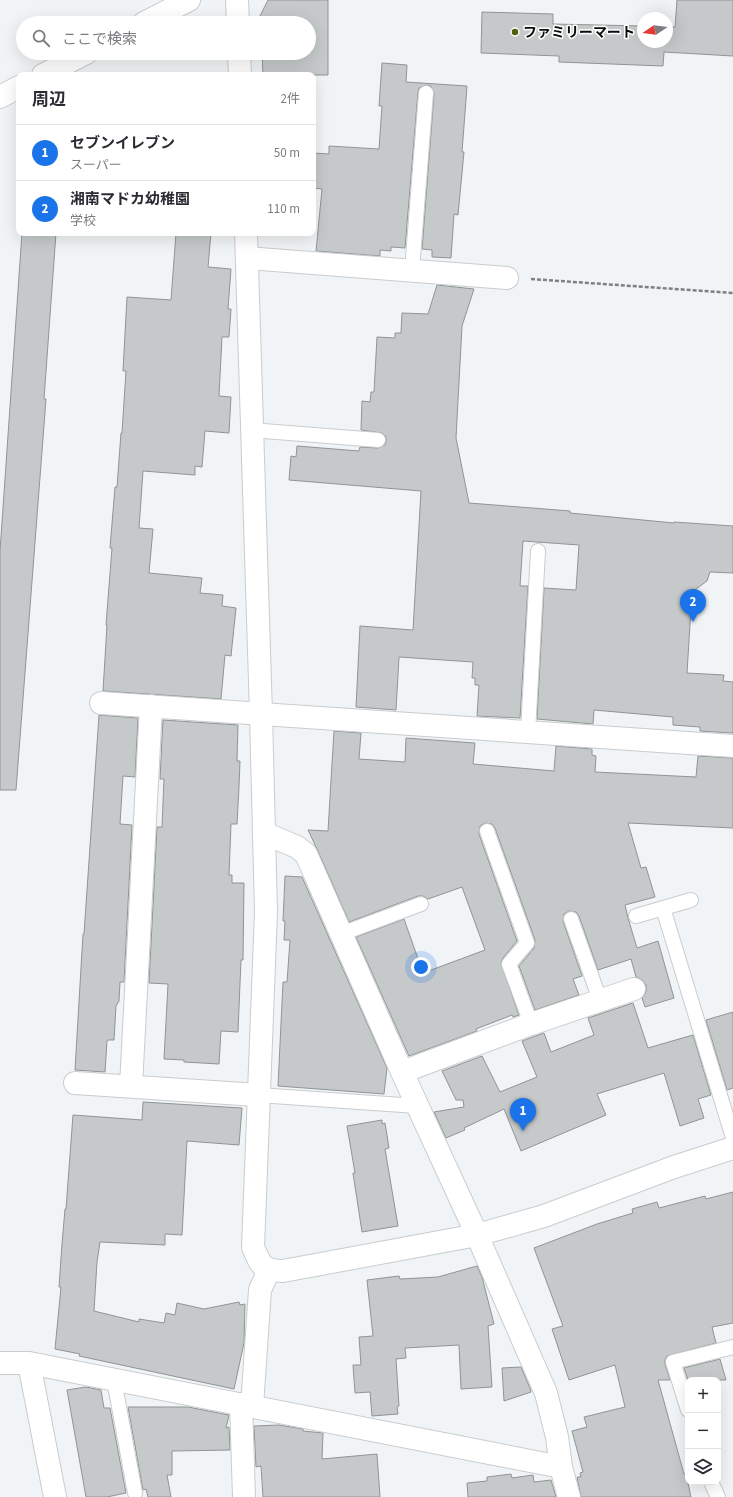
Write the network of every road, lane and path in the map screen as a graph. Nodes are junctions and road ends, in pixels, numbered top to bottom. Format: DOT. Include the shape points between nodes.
graph roads {
  1 [pos="188,0"];
  2 [pos="237,0"];
  3 [pos="157,16"];
  4 [pos="238,16"];
  5 [pos="72,60"];
  6 [pos="239,60"];
  7 [pos="49,72"];
  8 [pos="240,72"];
  9 [pos="16,89"];
  10 [pos="426,93"];
  11 [pos="0,97"];
  12 [pos="246,236"];
  13 [pos="247,258"];
  14 [pos="412,270"];
  15 [pos="507,278"];
  16 [pos="733,293"];
  17 [pos="252,430"];
  18 [pos="378,440"];
  19 [pos="538,551"];
  20 [pos="101,703"];
  21 [pos="151,706"];
  22 [pos="261,714"];
  23 [pos="528,732"];
  24 [pos="733,746"];
  25 [pos="487,831"];
  26 [pos="264,833"];
  27 [pos="691,900"];
  28 [pos="421,904"];
  29 [pos="663,908"];
  30 [pos="636,916"];
  31 [pos="571,920"];
  32 [pos="341,934"];
  33 [pos="634,989"];
  34 [pos="600,1000"];
  35 [pos="531,1024"];
  36 [pos="402,1072"];
  37 [pos="75,1083"];
  38 [pos="131,1086"];
  39 [pos="258,1094"];
  40 [pos="417,1106"];
  41 [pos="733,1138"];
  42 [pos="733,1148"];
  43 [pos="477,1235"];
  44 [pos="269,1270"];
  45 [pos="733,1347"];
  46 [pos="0,1363"];
  47 [pos="30,1363"];
  48 [pos="114,1380"];
  49 [pos="685,1400"];
  50 [pos="246,1405"];
  51 [pos="561,1467"];
  52 [pos="712,1485"];
  53 [pos="135,1493"];
  54 [pos="55,1497"];
  55 [pos="244,1497"];
  56 [pos="569,1497"];
  57 [pos="718,1497"];
  1 -- 3 [label="street"];
  2 -- 4 [label="street"];
  5 -- 7 [label="street"];
  6 -- 8 [label="street"];
  9 -- 11 [label="street"];
  10 -- 14 [label="lane"];
  12 -- 13 [label="street"];
  13 -- 14 [label="street"];
  13 -- 17 [label="street"];
  14 -- 15 [label="street"];
  15 -- 16 [label="path"];
  17 -- 18 [label="lane"];
  17 -- 22 [label="street"];
  19 -- 23 [label="lane"];
  20 -- 21 [label="street"];
  21 -- 22 [label="street"];
  21 -- 38 [label="street"];
  22 -- 23 [label="street"];
  22 -- 26 [label="street"];
  23 -- 24 [label="street"];
  25 -- 35 [label="lane" via="527,943 509,964"];
  26 -- 32 [label="street" via="297,847 306,854"];
  26 -- 39 [label="street" via="266,912"];
  27 -- 29 [label="lane"];
  28 -- 32 [label="lane"];
  29 -- 30 [label="lane"];
  29 -- 41 [label="lane"];
  31 -- 34 [label="lane"];
  32 -- 36 [label="street"];
  33 -- 34 [label="street"];
  34 -- 35 [label="street"];
  35 -- 36 [label="street"];
  36 -- 40 [label="street"];
  37 -- 38 [label="street"];
  38 -- 39 [label="street"];
  39 -- 40 [label="lane"];
  39 -- 44 [label="street" via="253,1247 259,1262"];
  40 -- 43 [label="street"];
  42 -- 43 [label="street" via="674,1167 544,1216"];
  43 -- 44 [label="street" via="283,1271"];
  43 -- 51 [label="street" via="546,1393 557,1437"];
  44 -- 50 [label="street" via="260,1290"];
  45 -- 49 [label="lane" via="673,1362"];
  46 -- 47 [label="street"];
  47 -- 48 [label="street"];
  47 -- 54 [label="street"];
  48 -- 50 [label="street"];
  48 -- 53 [label="lane"];
  50 -- 51 [label="street"];
  50 -- 55 [label="street"];
  51 -- 56 [label="street"];
  52 -- 57 [label="lane"];
}
